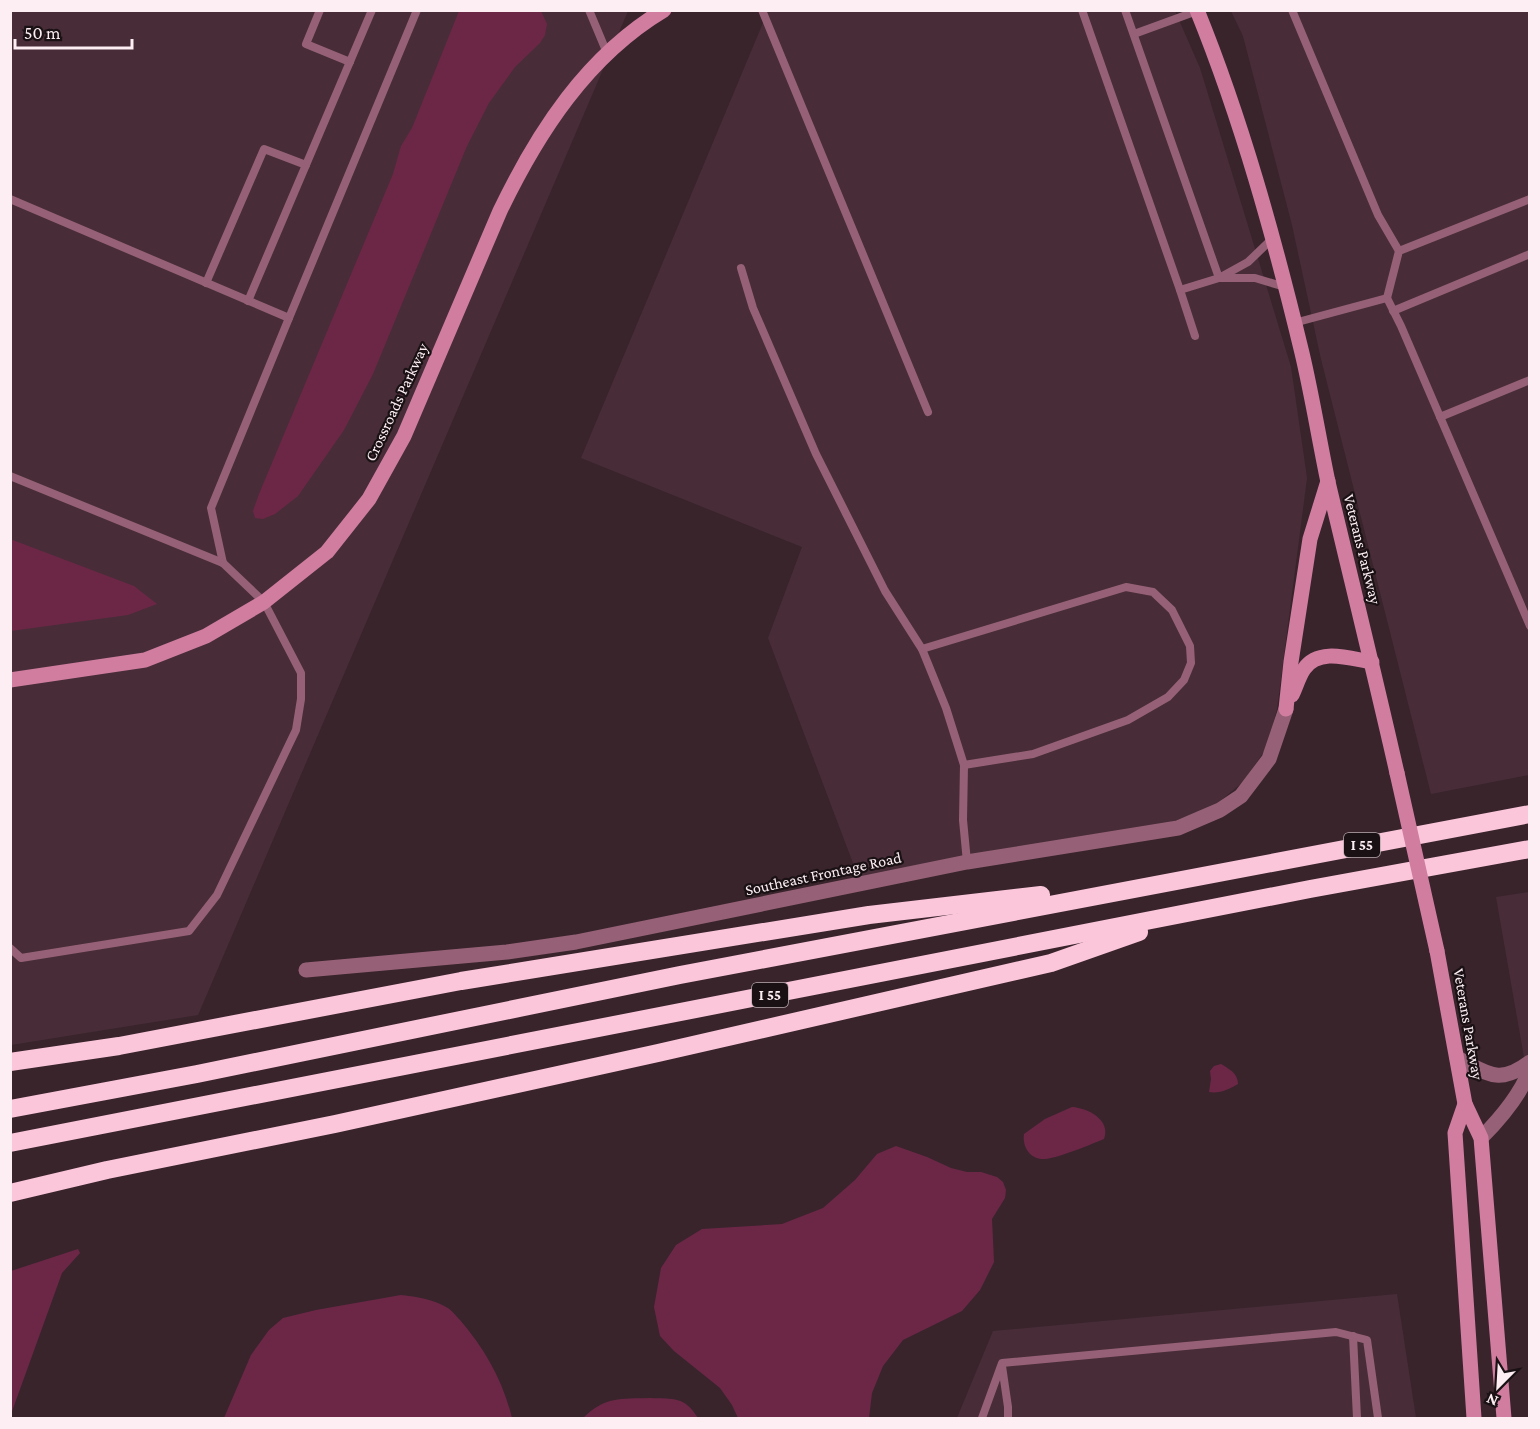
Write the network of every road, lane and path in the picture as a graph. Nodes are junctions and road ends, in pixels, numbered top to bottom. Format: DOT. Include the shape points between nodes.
graph roads {
  1 [pos="320,10"];
  2 [pos="372,10"];
  3 [pos="417,10"];
  4 [pos="589,10"];
  5 [pos="664,10"];
  6 [pos="762,10"];
  7 [pos="1082,10"];
  8 [pos="1125,10"];
  9 [pos="1197,10"];
  10 [pos="1292,10"];
  11 [pos="1134,34"];
  12 [pos="607,53"];
  13 [pos="350,62"];
  14 [pos="306,165"];
  15 [pos="10,199"];
  16 [pos="1530,199"];
  17 [pos="1272,239"];
  18 [pos="1399,251"];
  19 [pos="1530,254"];
  20 [pos="741,268"];
  21 [pos="1219,278"];
  22 [pos="206,283"];
  23 [pos="1284,286"];
  24 [pos="1180,290"];
  25 [pos="1387,298"];
  26 [pos="248,301"];
  27 [pos="1393,311"];
  28 [pos="289,318"];
  29 [pos="1294,323"];
  30 [pos="1195,336"];
  31 [pos="1530,380"];
  32 [pos="928,412"];
  33 [pos="1440,417"];
  34 [pos="10,476"];
  35 [pos="1328,481"];
  36 [pos="223,563"];
  37 [pos="264,602"];
  38 [pos="1530,626"];
  39 [pos="922,649"];
  40 [pos="1372,662"];
  41 [pos="10,680"];
  42 [pos="1286,709"];
  43 [pos="964,765"];
  44 [pos="1530,814"];
  45 [pos="1530,849"];
  46 [pos="967,862"];
  47 [pos="1195,876"];
  48 [pos="1204,910"];
  49 [pos="10,948"];
  50 [pos="306,970"];
  51 [pos="1457,1058"];
  52 [pos="10,1062"];
  53 [pos="1530,1062"];
  54 [pos="1530,1070"];
  55 [pos="1465,1104"];
  56 [pos="10,1109"];
  57 [pos="1480,1138"];
  58 [pos="10,1143"];
  59 [pos="10,1193"];
  60 [pos="1353,1336"];
  61 [pos="1002,1363"];
  62 [pos="982,1419"];
  63 [pos="1008,1419"];
  64 [pos="1357,1419"];
  65 [pos="1378,1419"];
  66 [pos="1474,1419"];
  67 [pos="1504,1419"];
  1 -- 13 [label="lane" via="306,44"];
  2 -- 13 [label="lane"];
  3 -- 28 [label="lane"];
  4 -- 12 [label="lane"];
  5 -- 12 [label="main road, Crossroads Parkway"];
  6 -- 32 [label="lane"];
  7 -- 24 [label="lane"];
  8 -- 11 [label="lane"];
  9 -- 11 [label="lane"];
  9 -- 17 [label="main road, Veterans Parkway" via="1224,78"];
  10 -- 18 [label="lane" via="1378,215"];
  11 -- 21 [label="lane"];
  12 -- 37 [label="main road, Crossroads Parkway" via="575,86 517,176 404,436 369,499 327,552"];
  13 -- 14 [label="lane"];
  14 -- 22 [label="lane" via="264,149"];
  14 -- 26 [label="lane"];
  15 -- 22 [label="lane"];
  16 -- 18 [label="lane"];
  17 -- 21 [label="lane" via="1248,262"];
  17 -- 23 [label="main road, Veterans Parkway"];
  18 -- 25 [label="lane"];
  19 -- 27 [label="lane"];
  20 -- 39 [label="lane" via="753,308 816,454 885,591"];
  21 -- 23 [label="lane" via="1255,278"];
  21 -- 24 [label="lane"];
  22 -- 26 [label="lane"];
  23 -- 29 [label="main road, Veterans Parkway"];
  24 -- 30 [label="lane"];
  25 -- 27 [label="lane"];
  25 -- 29 [label="lane"];
  26 -- 28 [label="lane"];
  27 -- 33 [label="lane"];
  28 -- 36 [label="lane" via="211,508"];
  29 -- 35 [label="main road, Veterans Parkway"];
  31 -- 33 [label="lane"];
  33 -- 38 [label="lane"];
  34 -- 36 [label="lane"];
  35 -- 40 [label="main road, Veterans Parkway"];
  35 -- 42 [label="main road" via="1310,539"];
  36 -- 37 [label="lane"];
  37 -- 41 [label="main road, Crossroads Parkway" via="206,636 146,660"];
  37 -- 49 [label="lane" via="301,673 301,699 296,730 217,895 189,931 21,958"];
  39 -- 43 [label="lane"];
  39 -- 43 [label="lane" via="1126,587 1153,592 1172,610 1190,646 1191,663 1184,680 1168,697 1128,720 1033,754"];
  40 -- 42 [label="main road" via="1318,658 1304,669"];
  40 -- 51 [label="main road, Veterans Parkway, bridge"];
  42 -- 46 [label="street, Southeast Frontage Road" via="1269,759 1241,796 1220,810 1178,828"];
  43 -- 46 [label="lane"];
  44 -- 47 [label="highway, I 55"];
  45 -- 48 [label="highway, I 55"];
  46 -- 50 [label="street, Southeast Frontage Road" via="576,942"];
  47 -- 52 [label="highway" via="858,917 461,981 119,1046"];
  47 -- 56 [label="highway, I 55"];
  48 -- 58 [label="highway, I 55"];
  48 -- 59 [label="highway" via="1051,963 658,1053"];
  51 -- 53 [label="street" via="1503,1076"];
  51 -- 55 [label="main road, Veterans Parkway"];
  54 -- 57 [label="street" via="1511,1102"];
  55 -- 57 [label="main road, Veterans Parkway"];
  55 -- 66 [label="main road, Veterans Parkway" via="1455,1133"];
  57 -- 67 [label="main road, Veterans Parkway"];
  60 -- 61 [label="lane" via="1336,1332"];
  60 -- 64 [label="lane"];
  60 -- 65 [label="lane" via="1367,1340"];
  61 -- 62 [label="lane"];
  61 -- 63 [label="lane"];
}
